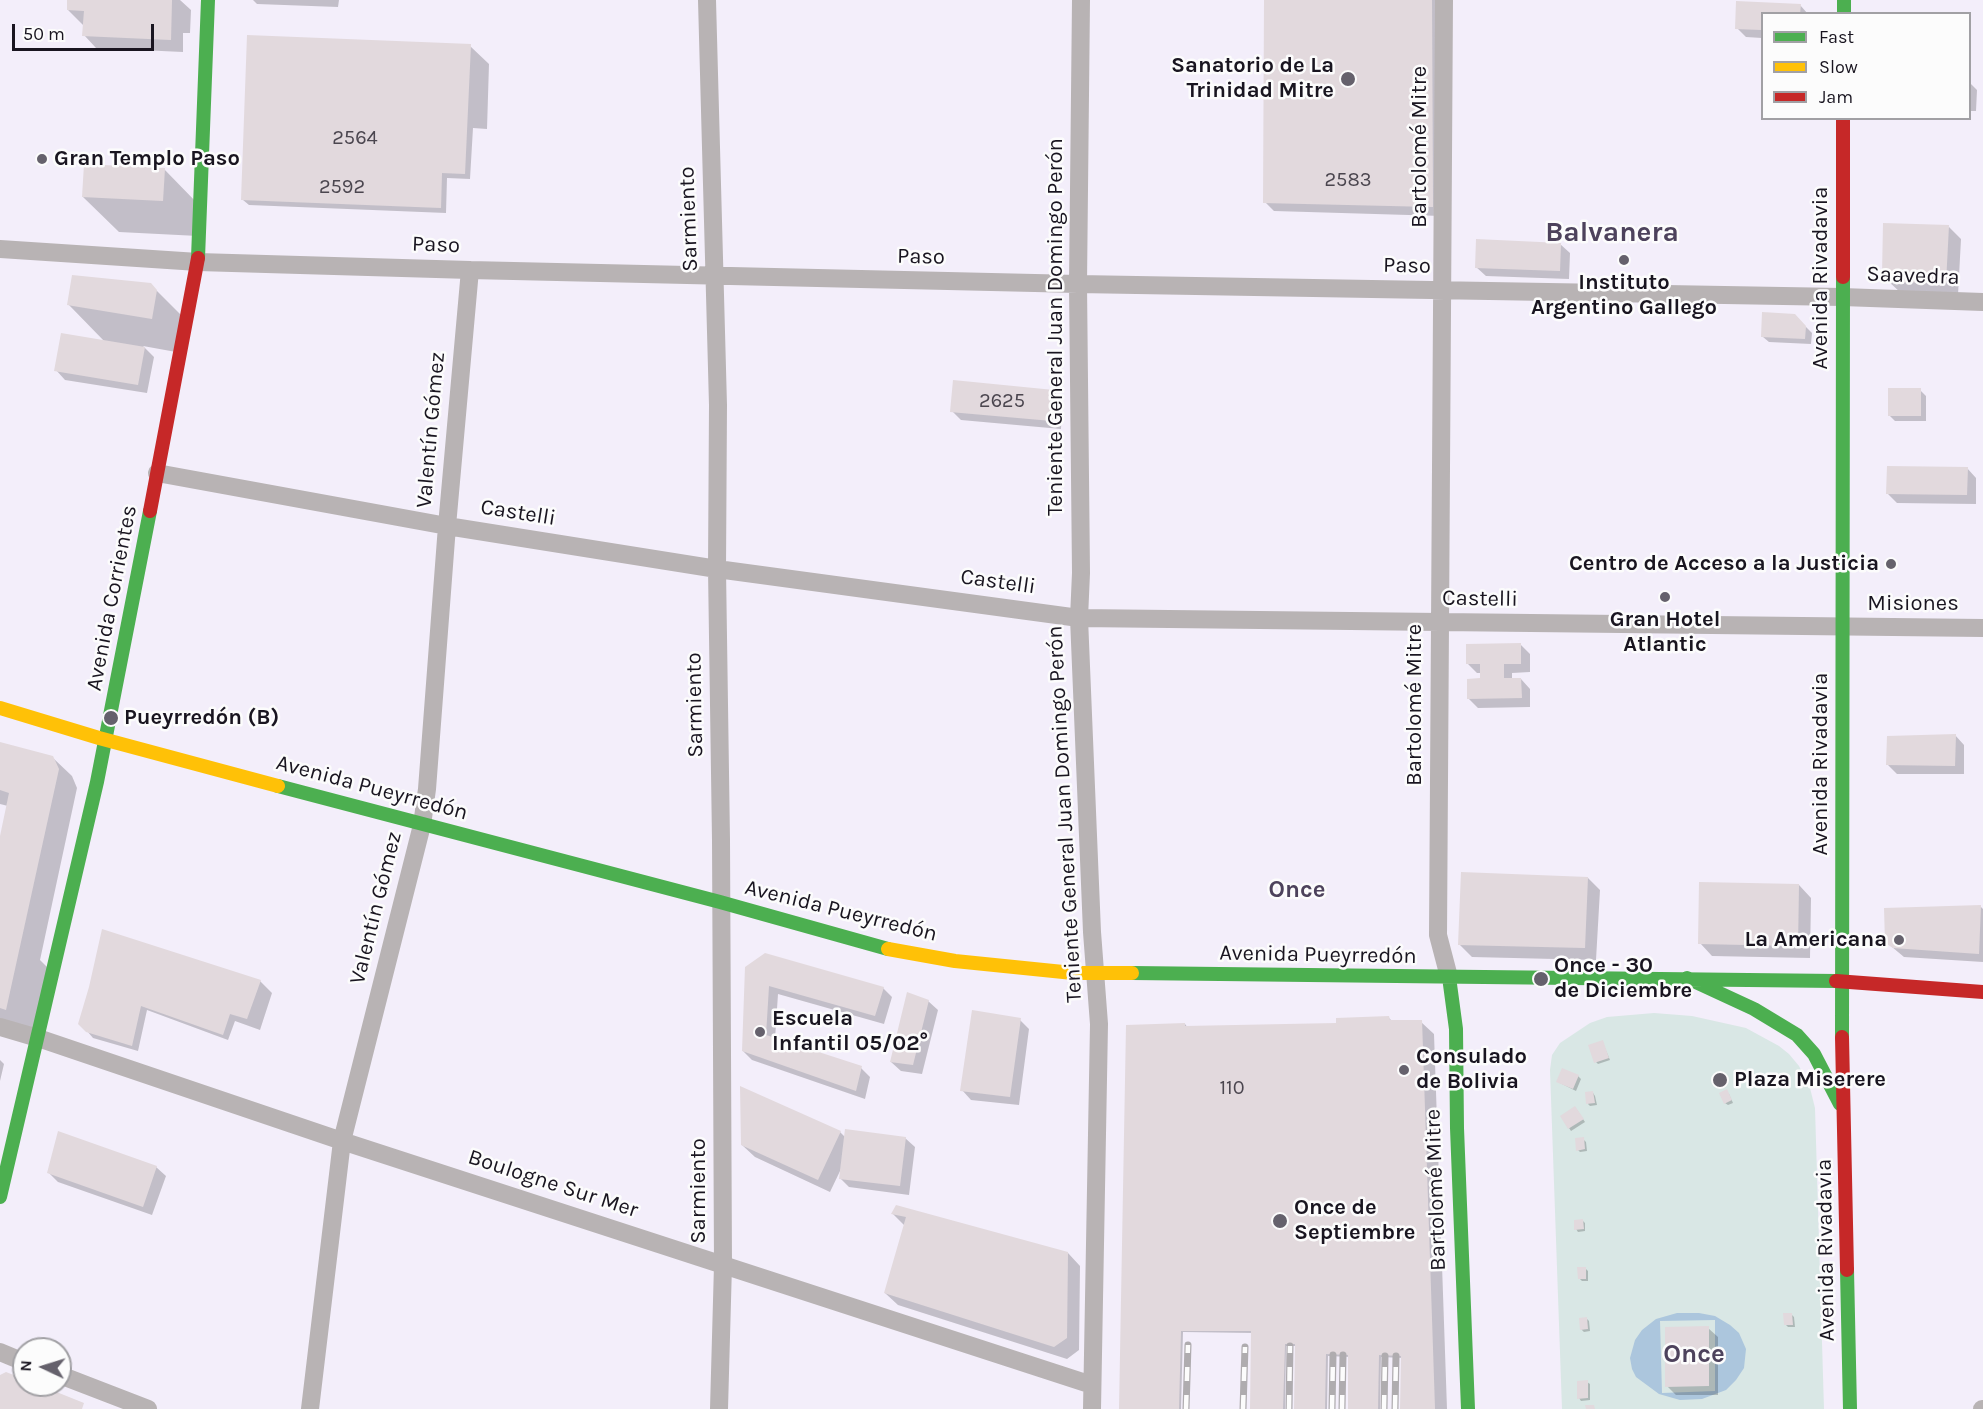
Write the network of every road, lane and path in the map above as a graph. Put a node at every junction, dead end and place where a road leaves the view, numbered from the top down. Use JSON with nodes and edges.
{"nodes":[{"id":1,"x":208,"y":0,"type":"edge"},
{"id":2,"x":706,"y":0,"type":"edge"},
{"id":3,"x":1081,"y":0,"type":"edge"},
{"id":4,"x":1444,"y":0,"type":"edge"},
{"id":5,"x":1843,"y":120,"type":"edge"},
{"id":6,"x":0,"y":249,"type":"edge"},
{"id":7,"x":198,"y":262,"type":"junction"},
{"id":8,"x":470,"y":270,"type":"junction"},
{"id":9,"x":715,"y":276,"type":"junction"},
{"id":10,"x":1078,"y":284,"type":"junction"},
{"id":11,"x":1443,"y":290,"type":"junction"},
{"id":12,"x":1842,"y":297,"type":"junction"},
{"id":13,"x":1983,"y":302,"type":"edge"},
{"id":14,"x":157,"y":473,"type":"junction"},
{"id":15,"x":447,"y":526,"type":"junction"},
{"id":16,"x":717,"y":569,"type":"junction"},
{"id":17,"x":1079,"y":618,"type":"junction"},
{"id":18,"x":1439,"y":623,"type":"junction"},
{"id":19,"x":1842,"y":627,"type":"junction"},
{"id":20,"x":1983,"y":628,"type":"edge"},
{"id":21,"x":0,"y":708,"type":"edge"},
{"id":22,"x":106,"y":740,"type":"junction"},
{"id":23,"x":422,"y":825,"type":"junction"},
{"id":24,"x":720,"y":902,"type":"junction"},
{"id":25,"x":1095,"y":974,"type":"junction"},
{"id":26,"x":1449,"y":977,"type":"junction"},
{"id":27,"x":1687,"y":978,"type":"junction"},
{"id":28,"x":1841,"y":981,"type":"junction"},
{"id":29,"x":1983,"y":992,"type":"edge"},
{"id":30,"x":0,"y":1027,"type":"edge"},
{"id":31,"x":38,"y":1038,"type":"junction"},
{"id":32,"x":1844,"y":1112,"type":"junction"},
{"id":33,"x":342,"y":1141,"type":"junction"},
{"id":34,"x":0,"y":1197,"type":"edge"},
{"id":35,"x":723,"y":1265,"type":"junction"},
{"id":36,"x":72,"y":1380,"type":"edge"},
{"id":37,"x":1092,"y":1385,"type":"junction"},
{"id":38,"x":148,"y":1409,"type":"edge"},
{"id":39,"x":310,"y":1409,"type":"edge"},
{"id":40,"x":719,"y":1409,"type":"edge"},
{"id":41,"x":1092,"y":1409,"type":"edge"},
{"id":42,"x":1468,"y":1409,"type":"edge"},
{"id":43,"x":1850,"y":1409,"type":"edge"}],
"edges":[{"from":1,"to":7,"type":"main road","name":"Avenida Corrientes"},
{"from":2,"to":9,"type":"street","name":"Sarmiento"},
{"from":3,"to":10,"type":"street","name":"Teniente General Juan Domingo Perón"},
{"from":4,"to":11,"type":"street","name":"Bartolomé Mitre"},
{"from":5,"to":12,"type":"main road","name":"Avenida Rivadavia"},
{"from":6,"to":7,"type":"street","name":"Paso"},
{"from":7,"to":8,"type":"street","name":"Paso"},
{"from":7,"to":14,"type":"main road","name":"Avenida Corrientes"},
{"from":8,"to":9,"type":"street","name":"Paso"},
{"from":8,"to":15,"type":"street","name":"Valentín Gómez"},
{"from":9,"to":10,"type":"street","name":"Paso"},
{"from":9,"to":16,"type":"street","name":"Sarmiento"},
{"from":10,"to":11,"type":"street","name":"Paso"},
{"from":10,"to":17,"type":"street","name":"Teniente General Juan Domingo Perón"},
{"from":11,"to":12,"type":"street","name":"Paso"},
{"from":11,"to":18,"type":"street","name":"Bartolomé Mitre"},
{"from":12,"to":13,"type":"street","name":"Saavedra"},
{"from":12,"to":19,"type":"main road","name":"Avenida Rivadavia"},
{"from":14,"to":15,"type":"street","name":"Castelli"},
{"from":14,"to":22,"type":"main road","name":"Avenida Corrientes"},
{"from":15,"to":16,"type":"street","name":"Castelli"},
{"from":15,"to":23,"type":"street","name":"Valentín Gómez"},
{"from":16,"to":17,"type":"street","name":"Castelli"},
{"from":16,"to":24,"type":"street","name":"Sarmiento"},
{"from":17,"to":18,"type":"street","name":"Castelli"},
{"from":17,"to":25,"type":"street","name":"Teniente General Juan Domingo Perón"},
{"from":18,"to":19,"type":"street","name":"Castelli"},
{"from":18,"to":26,"type":"street","name":"Bartolomé Mitre"},
{"from":19,"to":20,"type":"street","name":"Misiones"},
{"from":19,"to":28,"type":"main road","name":"Avenida Rivadavia"},
{"from":21,"to":22,"type":"main road","name":"Avenida Pueyrredón"},
{"from":22,"to":23,"type":"main road","name":"Avenida Pueyrredón"},
{"from":22,"to":31,"type":"main road","name":"Avenida Corrientes"},
{"from":23,"to":24,"type":"main road","name":"Avenida Pueyrredón"},
{"from":23,"to":33,"type":"street","name":"Valentín Gómez"},
{"from":24,"to":25,"type":"main road","name":"Avenida Pueyrredón"},
{"from":24,"to":35,"type":"street","name":"Sarmiento"},
{"from":25,"to":26,"type":"main road","name":"Avenida Pueyrredón"},
{"from":25,"to":37,"type":"street","name":"Teniente General Juan Domingo Perón"},
{"from":26,"to":27,"type":"main road","name":"Avenida Pueyrredón"},
{"from":26,"to":42,"type":"main road","name":"Bartolomé Mitre"},
{"from":27,"to":28,"type":"main road","name":"Avenida Pueyrredón"},
{"from":27,"to":32,"type":"main road"},
{"from":28,"to":29,"type":"main road","name":"Avenida Pueyrredón"},
{"from":28,"to":32,"type":"main road","name":"Avenida Rivadavia"},
{"from":30,"to":31,"type":"street","name":"Boulogne Sur Mer"},
{"from":31,"to":33,"type":"street","name":"Boulogne Sur Mer"},
{"from":31,"to":34,"type":"main road","name":"Avenida Corrientes"},
{"from":32,"to":43,"type":"main road","name":"Avenida Rivadavia"},
{"from":33,"to":35,"type":"street","name":"Boulogne Sur Mer"},
{"from":33,"to":39,"type":"street","name":"Valentín Gómez"},
{"from":35,"to":37,"type":"street","name":"Boulogne Sur Mer"},
{"from":35,"to":40,"type":"street","name":"Sarmiento"},
{"from":36,"to":38,"type":"street"},
{"from":37,"to":41,"type":"street","name":"Teniente General Juan Domingo Perón"}]}
